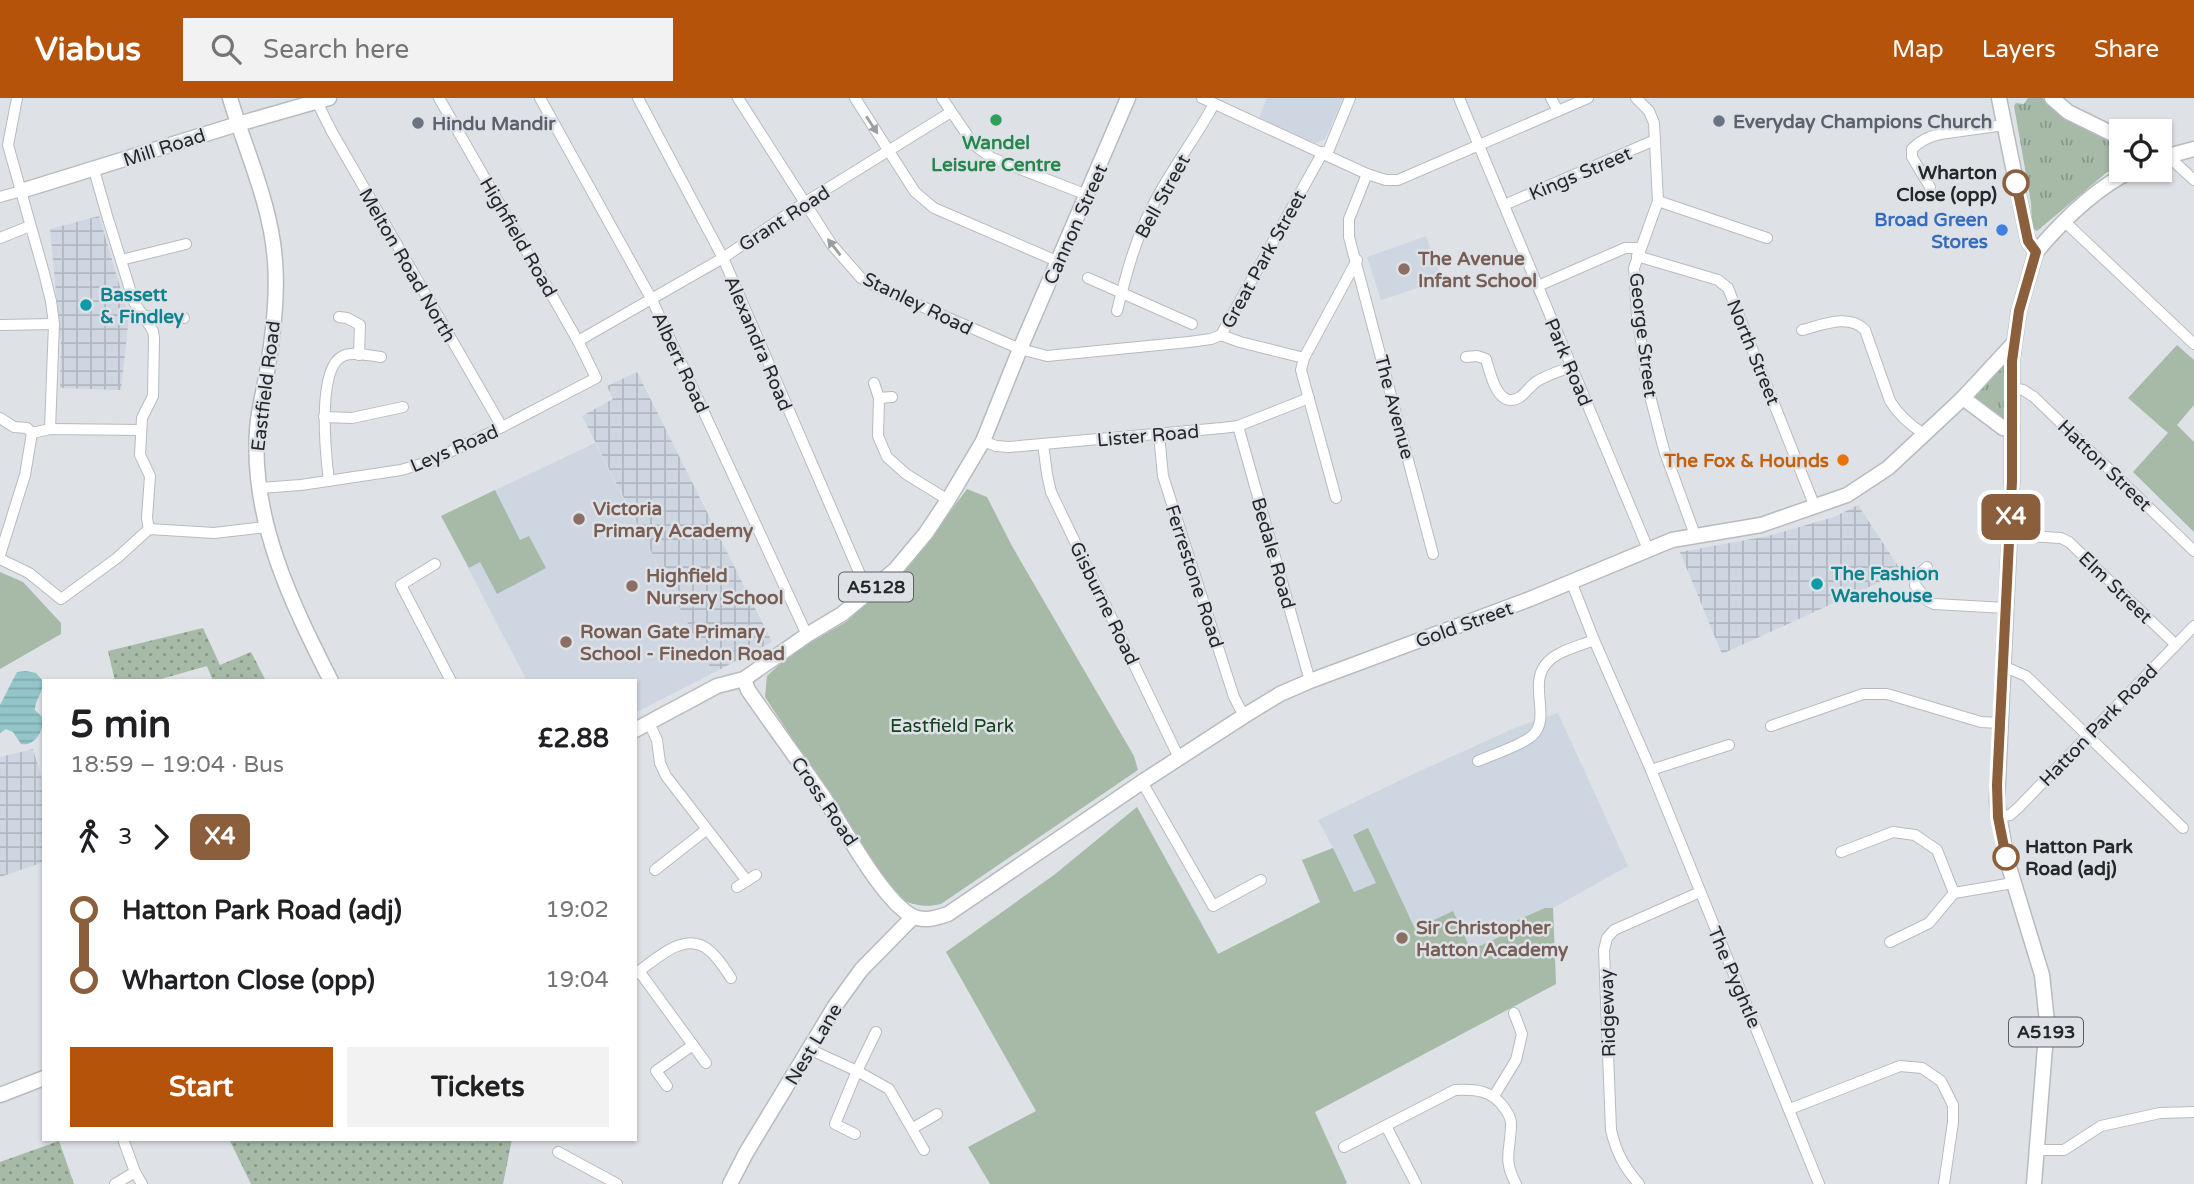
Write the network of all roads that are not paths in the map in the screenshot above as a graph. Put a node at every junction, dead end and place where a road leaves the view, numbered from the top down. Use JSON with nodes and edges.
{"nodes":[{"id":1,"x":17,"y":98,"type":"edge"},
{"id":2,"x":230,"y":98,"type":"edge"},
{"id":3,"x":439,"y":98,"type":"edge"},
{"id":4,"x":540,"y":98,"type":"edge"},
{"id":5,"x":638,"y":98,"type":"edge"},
{"id":6,"x":738,"y":98,"type":"edge"},
{"id":7,"x":855,"y":98,"type":"edge"},
{"id":8,"x":942,"y":98,"type":"edge"},
{"id":9,"x":1128,"y":98,"type":"edge"},
{"id":10,"x":1202,"y":98,"type":"edge"},
{"id":11,"x":1350,"y":98,"type":"edge"},
{"id":12,"x":1459,"y":98,"type":"edge"},
{"id":13,"x":1551,"y":98,"type":"edge"},
{"id":14,"x":1588,"y":98,"type":"edge"},
{"id":15,"x":1636,"y":98,"type":"edge"},
{"id":16,"x":2052,"y":98,"type":"edge"},
{"id":17,"x":320,"y":99,"type":"edge"},
{"id":18,"x":2002,"y":100,"type":"edge"},
{"id":19,"x":1214,"y":104,"type":"junction"},
{"id":20,"x":1558,"y":111,"type":"junction"},
{"id":21,"x":951,"y":112,"type":"junction"},
{"id":22,"x":238,"y":124,"type":"junction"},
{"id":23,"x":2004,"y":125,"type":"junction"},
{"id":24,"x":2109,"y":132,"type":"edge"},
{"id":25,"x":1655,"y":140,"type":"junction"},
{"id":26,"x":1479,"y":145,"type":"junction"},
{"id":27,"x":2194,"y":149,"type":"edge"},
{"id":28,"x":890,"y":151,"type":"junction"},
{"id":29,"x":1325,"y":153,"type":"junction"},
{"id":30,"x":2172,"y":154,"type":"edge"},
{"id":31,"x":2172,"y":164,"type":"edge"},
{"id":32,"x":94,"y":170,"type":"junction"},
{"id":33,"x":1367,"y":174,"type":"junction"},
{"id":34,"x":2194,"y":180,"type":"edge"},
{"id":35,"x":2109,"y":182,"type":"edge"},
{"id":36,"x":1930,"y":187,"type":"dead end"},
{"id":37,"x":21,"y":191,"type":"junction"},
{"id":38,"x":1087,"y":195,"type":"junction"},
{"id":39,"x":0,"y":197,"type":"edge"},
{"id":40,"x":1658,"y":201,"type":"junction"},
{"id":41,"x":804,"y":203,"type":"junction"},
{"id":42,"x":1504,"y":205,"type":"junction"},
{"id":43,"x":2064,"y":221,"type":"junction"},
{"id":44,"x":30,"y":226,"type":"junction"},
{"id":45,"x":0,"y":238,"type":"edge"},
{"id":46,"x":1768,"y":238,"type":"dead end"},
{"id":47,"x":186,"y":244,"type":"dead end"},
{"id":48,"x":1639,"y":252,"type":"junction"},
{"id":49,"x":2036,"y":252,"type":"junction"},
{"id":50,"x":723,"y":258,"type":"junction"},
{"id":51,"x":121,"y":260,"type":"junction"},
{"id":52,"x":1357,"y":260,"type":"junction"},
{"id":53,"x":1059,"y":262,"type":"junction"},
{"id":54,"x":1088,"y":278,"type":"dead end"},
{"id":55,"x":1538,"y":286,"type":"junction"},
{"id":56,"x":1122,"y":293,"type":"junction"},
{"id":57,"x":652,"y":300,"type":"junction"},
{"id":58,"x":1117,"y":311,"type":"dead end"},
{"id":59,"x":143,"y":316,"type":"junction"},
{"id":60,"x":339,"y":317,"type":"dead end"},
{"id":61,"x":184,"y":318,"type":"dead end"},
{"id":62,"x":54,"y":324,"type":"junction"},
{"id":63,"x":1192,"y":324,"type":"dead end"},
{"id":64,"x":0,"y":325,"type":"edge"},
{"id":65,"x":1802,"y":330,"type":"dead end"},
{"id":66,"x":1221,"y":335,"type":"junction"},
{"id":67,"x":578,"y":341,"type":"junction"},
{"id":68,"x":2013,"y":344,"type":"junction"},
{"id":69,"x":2194,"y":344,"type":"edge"},
{"id":70,"x":1020,"y":349,"type":"junction"},
{"id":71,"x":359,"y":355,"type":"junction"},
{"id":72,"x":1466,"y":357,"type":"dead end"},
{"id":73,"x":381,"y":358,"type":"dead end"},
{"id":74,"x":1304,"y":358,"type":"junction"},
{"id":75,"x":1571,"y":367,"type":"junction"},
{"id":76,"x":596,"y":378,"type":"joint"},
{"id":77,"x":874,"y":383,"type":"dead end"},
{"id":78,"x":2011,"y":388,"type":"junction"},
{"id":79,"x":892,"y":397,"type":"dead end"},
{"id":80,"x":879,"y":398,"type":"junction"},
{"id":81,"x":1310,"y":398,"type":"junction"},
{"id":82,"x":1963,"y":398,"type":"junction"},
{"id":83,"x":403,"y":407,"type":"dead end"},
{"id":84,"x":324,"y":417,"type":"junction"},
{"id":85,"x":0,"y":418,"type":"edge"},
{"id":86,"x":1238,"y":426,"type":"junction"},
{"id":87,"x":502,"y":427,"type":"junction"},
{"id":88,"x":50,"y":429,"type":"junction"},
{"id":89,"x":141,"y":430,"type":"junction"},
{"id":90,"x":2012,"y":430,"type":"junction"},
{"id":91,"x":32,"y":433,"type":"junction"},
{"id":92,"x":1159,"y":434,"type":"junction"},
{"id":93,"x":1924,"y":435,"type":"junction"},
{"id":94,"x":983,"y":441,"type":"junction"},
{"id":95,"x":1043,"y":444,"type":"junction"},
{"id":96,"x":329,"y":481,"type":"junction"},
{"id":97,"x":260,"y":488,"type":"junction"},
{"id":98,"x":1336,"y":498,"type":"dead end"},
{"id":99,"x":948,"y":500,"type":"junction"},
{"id":100,"x":1815,"y":507,"type":"junction"},
{"id":101,"x":266,"y":527,"type":"junction"},
{"id":102,"x":149,"y":528,"type":"junction"},
{"id":103,"x":1695,"y":535,"type":"junction"},
{"id":104,"x":2010,"y":535,"type":"junction"},
{"id":105,"x":1648,"y":549,"type":"junction"},
{"id":106,"x":2194,"y":551,"type":"edge"},
{"id":107,"x":1433,"y":554,"type":"dead end"},
{"id":108,"x":0,"y":557,"type":"edge"},
{"id":109,"x":435,"y":564,"type":"dead end"},
{"id":110,"x":1927,"y":567,"type":"dead end"},
{"id":111,"x":1571,"y":581,"type":"junction"},
{"id":112,"x":872,"y":590,"type":"junction"},
{"id":113,"x":2006,"y":608,"type":"junction"},
{"id":114,"x":2194,"y":626,"type":"edge"},
{"id":115,"x":807,"y":635,"type":"junction"},
{"id":116,"x":1594,"y":640,"type":"junction"},
{"id":117,"x":2176,"y":645,"type":"junction"},
{"id":118,"x":2003,"y":666,"type":"junction"},
{"id":119,"x":330,"y":679,"type":"edge"},
{"id":120,"x":450,"y":679,"type":"edge"},
{"id":121,"x":744,"y":679,"type":"junction"},
{"id":122,"x":1310,"y":681,"type":"junction"},
{"id":123,"x":1244,"y":716,"type":"junction"},
{"id":124,"x":649,"y":723,"type":"junction"},
{"id":125,"x":2000,"y":723,"type":"junction"},
{"id":126,"x":1771,"y":726,"type":"dead end"},
{"id":127,"x":637,"y":729,"type":"edge"},
{"id":128,"x":2089,"y":736,"type":"junction"},
{"id":129,"x":1730,"y":745,"type":"dead end"},
{"id":130,"x":1179,"y":758,"type":"junction"},
{"id":131,"x":1478,"y":761,"type":"dead end"},
{"id":132,"x":1651,"y":770,"type":"junction"},
{"id":133,"x":1142,"y":782,"type":"junction"},
{"id":134,"x":1998,"y":817,"type":"junction"},
{"id":135,"x":2183,"y":828,"type":"dead end"},
{"id":136,"x":706,"y":830,"type":"junction"},
{"id":137,"x":1840,"y":852,"type":"dead end"},
{"id":138,"x":655,"y":870,"type":"dead end"},
{"id":139,"x":1261,"y":880,"type":"dead end"},
{"id":140,"x":2013,"y":883,"type":"junction"},
{"id":141,"x":737,"y":887,"type":"dead end"},
{"id":142,"x":1700,"y":892,"type":"junction"},
{"id":143,"x":1954,"y":893,"type":"junction"},
{"id":144,"x":913,"y":916,"type":"junction"},
{"id":145,"x":1890,"y":942,"type":"dead end"},
{"id":146,"x":637,"y":972,"type":"edge"},
{"id":147,"x":731,"y":978,"type":"dead end"},
{"id":148,"x":1514,"y":1013,"type":"dead end"},
{"id":149,"x":876,"y":1032,"type":"dead end"},
{"id":150,"x":693,"y":1045,"type":"junction"},
{"id":151,"x":809,"y":1049,"type":"junction"},
{"id":152,"x":706,"y":1063,"type":"dead end"},
{"id":153,"x":857,"y":1070,"type":"junction"},
{"id":154,"x":42,"y":1079,"type":"edge"},
{"id":155,"x":667,"y":1086,"type":"dead end"},
{"id":156,"x":0,"y":1095,"type":"edge"},
{"id":157,"x":1494,"y":1096,"type":"junction"},
{"id":158,"x":1790,"y":1109,"type":"junction"},
{"id":159,"x":2194,"y":1112,"type":"edge"},
{"id":160,"x":937,"y":1114,"type":"dead end"},
{"id":161,"x":1386,"y":1126,"type":"junction"},
{"id":162,"x":913,"y":1128,"type":"junction"},
{"id":163,"x":855,"y":1134,"type":"dead end"},
{"id":164,"x":124,"y":1141,"type":"edge"},
{"id":165,"x":1344,"y":1147,"type":"dead end"},
{"id":166,"x":924,"y":1150,"type":"dead end"},
{"id":167,"x":2036,"y":1150,"type":"junction"},
{"id":168,"x":558,"y":1152,"type":"dead end"},
{"id":169,"x":135,"y":1172,"type":"junction"},
{"id":170,"x":115,"y":1184,"type":"edge"},
{"id":171,"x":142,"y":1184,"type":"edge"},
{"id":172,"x":617,"y":1184,"type":"edge"},
{"id":173,"x":730,"y":1184,"type":"edge"},
{"id":174,"x":1416,"y":1184,"type":"edge"},
{"id":175,"x":1516,"y":1184,"type":"edge"},
{"id":176,"x":1639,"y":1184,"type":"edge"},
{"id":177,"x":1819,"y":1184,"type":"edge"},
{"id":178,"x":1944,"y":1184,"type":"edge"},
{"id":179,"x":2034,"y":1184,"type":"edge"}],
"edges":[{"from":1,"to":37,"type":"street"},
{"from":2,"to":22,"type":"main road","name":"Eastfield Road"},
{"from":3,"to":67,"type":"street","name":"Highfield Road"},
{"from":4,"to":57,"type":"street","name":"Albert Road"},
{"from":5,"to":50,"type":"street","name":"Alexandra Road"},
{"from":6,"to":41,"type":"street","name":"Stanley Road"},
{"from":7,"to":28,"type":"street","one_way":true},
{"from":8,"to":21,"type":"street"},
{"from":9,"to":38,"type":"main road","name":"Cannon Street","number":"A5128"},
{"from":10,"to":19,"type":"street"},
{"from":11,"to":29,"type":"street","name":"Great Park Street"},
{"from":12,"to":26,"type":"street","name":"Park Road"},
{"from":13,"to":20,"type":"street"},
{"from":14,"to":20,"type":"street"},
{"from":15,"to":25,"type":"street","name":"George Street"},
{"from":16,"to":24,"type":"main road"},
{"from":17,"to":22,"type":"main road","name":"Mill Road"},
{"from":17,"to":87,"type":"street","name":"Melton Road North"},
{"from":18,"to":23,"type":"main road"},
{"from":19,"to":29,"type":"street"},
{"from":19,"to":56,"type":"street","name":"Bell Street"},
{"from":20,"to":26,"type":"street"},
{"from":21,"to":28,"type":"street","name":"Grant Road"},
{"from":21,"to":38,"type":"street"},
{"from":22,"to":32,"type":"main road","name":"Mill Road"},
{"from":22,"to":97,"type":"main road","name":"Eastfield Road"},
{"from":23,"to":36,"type":"street"},
{"from":23,"to":49,"type":"main road"},
{"from":25,"to":40,"type":"street","name":"George Street"},
{"from":25,"to":42,"type":"street","name":"Kings Street"},
{"from":26,"to":33,"type":"street"},
{"from":26,"to":42,"type":"street","name":"Park Road"},
{"from":27,"to":30,"type":"main road"},
{"from":28,"to":41,"type":"street","name":"Grant Road"},
{"from":28,"to":53,"type":"street"},
{"from":29,"to":33,"type":"street"},
{"from":29,"to":66,"type":"street","name":"Great Park Street"},
{"from":31,"to":34,"type":"street"},
{"from":32,"to":37,"type":"main road","name":"Mill Road"},
{"from":32,"to":51,"type":"street"},
{"from":33,"to":52,"type":"street","name":"The Avenue"},
{"from":35,"to":43,"type":"main road"},
{"from":37,"to":39,"type":"street","name":"Mill Road"},
{"from":37,"to":44,"type":"street"},
{"from":38,"to":53,"type":"main road","name":"Cannon Street","number":"A5128"},
{"from":40,"to":46,"type":"street"},
{"from":40,"to":48,"type":"street","name":"George Street"},
{"from":41,"to":50,"type":"street","name":"Grant Road"},
{"from":70,"to":41,"type":"street","name":"Stanley Road","one_way":true},
{"from":42,"to":55,"type":"street","name":"Park Road"},
{"from":43,"to":49,"type":"main road"},
{"from":43,"to":69,"type":"street"},
{"from":44,"to":45,"type":"street"},
{"from":44,"to":62,"type":"street"},
{"from":47,"to":51,"type":"street"},
{"from":48,"to":55,"type":"street"},
{"from":48,"to":100,"type":"street","name":"North Street"},
{"from":48,"to":103,"type":"street","name":"George Street"},
{"from":49,"to":68,"type":"main road","number":"A5193"},
{"from":50,"to":57,"type":"street","name":"Grant Road"},
{"from":50,"to":112,"type":"street","name":"Alexandra Road"},
{"from":51,"to":59,"type":"street"},
{"from":52,"to":74,"type":"street"},
{"from":52,"to":107,"type":"street","name":"The Avenue"},
{"from":53,"to":70,"type":"main road","name":"Cannon Street","number":"A5128"},
{"from":54,"to":56,"type":"street"},
{"from":55,"to":75,"type":"street","name":"Park Road"},
{"from":56,"to":58,"type":"street","name":"Bell Street"},
{"from":56,"to":63,"type":"street"},
{"from":57,"to":67,"type":"street","name":"Grant Road"},
{"from":57,"to":115,"type":"street","name":"Albert Road"},
{"from":59,"to":61,"type":"street"},
{"from":59,"to":89,"type":"street"},
{"from":60,"to":71,"type":"street"},
{"from":62,"to":64,"type":"street"},
{"from":62,"to":88,"type":"street"},
{"from":65,"to":93,"type":"street"},
{"from":66,"to":70,"type":"street","name":"Great Park Street"},
{"from":66,"to":74,"type":"street"},
{"from":67,"to":76,"type":"street","name":"Highfield Road"},
{"from":68,"to":78,"type":"main road","number":"A5193"},
{"from":68,"to":82,"type":"main road","name":"Gold Street"},
{"from":70,"to":94,"type":"main road","number":"A5128"},
{"from":71,"to":73,"type":"street"},
{"from":71,"to":84,"type":"street"},
{"from":72,"to":75,"type":"street"},
{"from":74,"to":81,"type":"street"},
{"from":75,"to":105,"type":"street","name":"Park Road"},
{"from":76,"to":87,"type":"street","name":"Leys Road"},
{"from":77,"to":80,"type":"street"},
{"from":78,"to":90,"type":"main road","number":"A5193"},
{"from":78,"to":106,"type":"street","name":"Hatton Street"},
{"from":79,"to":80,"type":"street"},
{"from":80,"to":99,"type":"street"},
{"from":81,"to":86,"type":"street","name":"Lister Road"},
{"from":81,"to":98,"type":"street"},
{"from":82,"to":90,"type":"main road"},
{"from":82,"to":93,"type":"main road","name":"Gold Street"},
{"from":83,"to":84,"type":"street"},
{"from":84,"to":96,"type":"street"},
{"from":85,"to":91,"type":"street"},
{"from":86,"to":92,"type":"street","name":"Lister Road"},
{"from":86,"to":122,"type":"street","name":"Bedale Road"},
{"from":87,"to":96,"type":"street","name":"Leys Road"},
{"from":88,"to":89,"type":"street"},
{"from":88,"to":91,"type":"street"},
{"from":89,"to":102,"type":"street"},
{"from":90,"to":104,"type":"main road","number":"A5193"},
{"from":91,"to":108,"type":"street"},
{"from":92,"to":95,"type":"street","name":"Lister Road"},
{"from":92,"to":123,"type":"street","name":"Ferrestone Road"},
{"from":93,"to":100,"type":"main road","name":"Gold Street"},
{"from":94,"to":95,"type":"street","name":"Lister Road"},
{"from":94,"to":99,"type":"main road","number":"A5128"},
{"from":95,"to":130,"type":"street","name":"Gisburne Road"},
{"from":96,"to":97,"type":"street","name":"Leys Road"},
{"from":97,"to":101,"type":"main road","name":"Eastfield Road"},
{"from":99,"to":112,"type":"main road","number":"A5128"},
{"from":100,"to":103,"type":"main road","name":"Gold Street"},
{"from":101,"to":102,"type":"street"},
{"from":101,"to":119,"type":"main road","name":"Eastfield Road"},
{"from":102,"to":108,"type":"street"},
{"from":103,"to":105,"type":"main road","name":"Gold Street"},
{"from":104,"to":113,"type":"main road","number":"A5193"},
{"from":104,"to":117,"type":"street","name":"Elm Street"},
{"from":105,"to":111,"type":"main road","name":"Gold Street"},
{"from":109,"to":120,"type":"street"},
{"from":110,"to":113,"type":"street"},
{"from":111,"to":116,"type":"street","name":"The Pyghtle"},
{"from":111,"to":122,"type":"main road","name":"Gold Street"},
{"from":112,"to":115,"type":"main road","number":"A5128"},
{"from":113,"to":118,"type":"main road","number":"A5193"},
{"from":114,"to":117,"type":"street","name":"Hatton Park Road"},
{"from":115,"to":121,"type":"main road","number":"A5128"},
{"from":116,"to":131,"type":"street"},
{"from":116,"to":132,"type":"street","name":"The Pyghtle"},
{"from":117,"to":128,"type":"street","name":"Hatton Park Road"},
{"from":118,"to":125,"type":"main road","number":"A5193"},
{"from":118,"to":128,"type":"street"},
{"from":121,"to":124,"type":"main road","number":"A5128"},
{"from":121,"to":144,"type":"main road","name":"Cross Road"},
{"from":122,"to":123,"type":"main road","name":"Gold Street"},
{"from":123,"to":130,"type":"main road","name":"Gold Street"},
{"from":124,"to":127,"type":"main road","number":"A5128"},
{"from":124,"to":136,"type":"street"},
{"from":125,"to":126,"type":"street"},
{"from":125,"to":134,"type":"main road","number":"A5193"},
{"from":128,"to":134,"type":"street","name":"Hatton Park Road"},
{"from":128,"to":135,"type":"street"},
{"from":129,"to":132,"type":"street"},
{"from":130,"to":133,"type":"main road","name":"Gold Street"},
{"from":132,"to":142,"type":"street","name":"The Pyghtle"},
{"from":133,"to":139,"type":"street"},
{"from":133,"to":144,"type":"main road","name":"Gold Street"},
{"from":134,"to":140,"type":"main road","number":"A5193"},
{"from":136,"to":138,"type":"street"},
{"from":136,"to":141,"type":"street"},
{"from":137,"to":143,"type":"street"},
{"from":140,"to":143,"type":"street"},
{"from":140,"to":167,"type":"main road","number":"A5193"},
{"from":142,"to":158,"type":"street","name":"The Pyghtle"},
{"from":142,"to":176,"type":"street","name":"Ridgeway"},
{"from":143,"to":145,"type":"street"},
{"from":144,"to":151,"type":"main road","name":"Nest Lane"},
{"from":146,"to":147,"type":"street"},
{"from":146,"to":150,"type":"street"},
{"from":148,"to":157,"type":"street"},
{"from":149,"to":153,"type":"street"},
{"from":150,"to":152,"type":"street"},
{"from":150,"to":155,"type":"street"},
{"from":151,"to":153,"type":"street"},
{"from":151,"to":173,"type":"main road","name":"Nest Lane"},
{"from":153,"to":162,"type":"street"},
{"from":153,"to":163,"type":"street"},
{"from":154,"to":156,"type":"main road"},
{"from":157,"to":161,"type":"street"},
{"from":157,"to":175,"type":"street"},
{"from":158,"to":177,"type":"street","name":"The Pyghtle"},
{"from":158,"to":178,"type":"street"},
{"from":159,"to":167,"type":"street"},
{"from":160,"to":162,"type":"street"},
{"from":161,"to":165,"type":"street"},
{"from":161,"to":174,"type":"street"},
{"from":162,"to":166,"type":"street"},
{"from":164,"to":169,"type":"street"},
{"from":167,"to":179,"type":"main road","number":"A5193"},
{"from":168,"to":172,"type":"street"},
{"from":169,"to":170,"type":"street"},
{"from":169,"to":171,"type":"street"}]}
